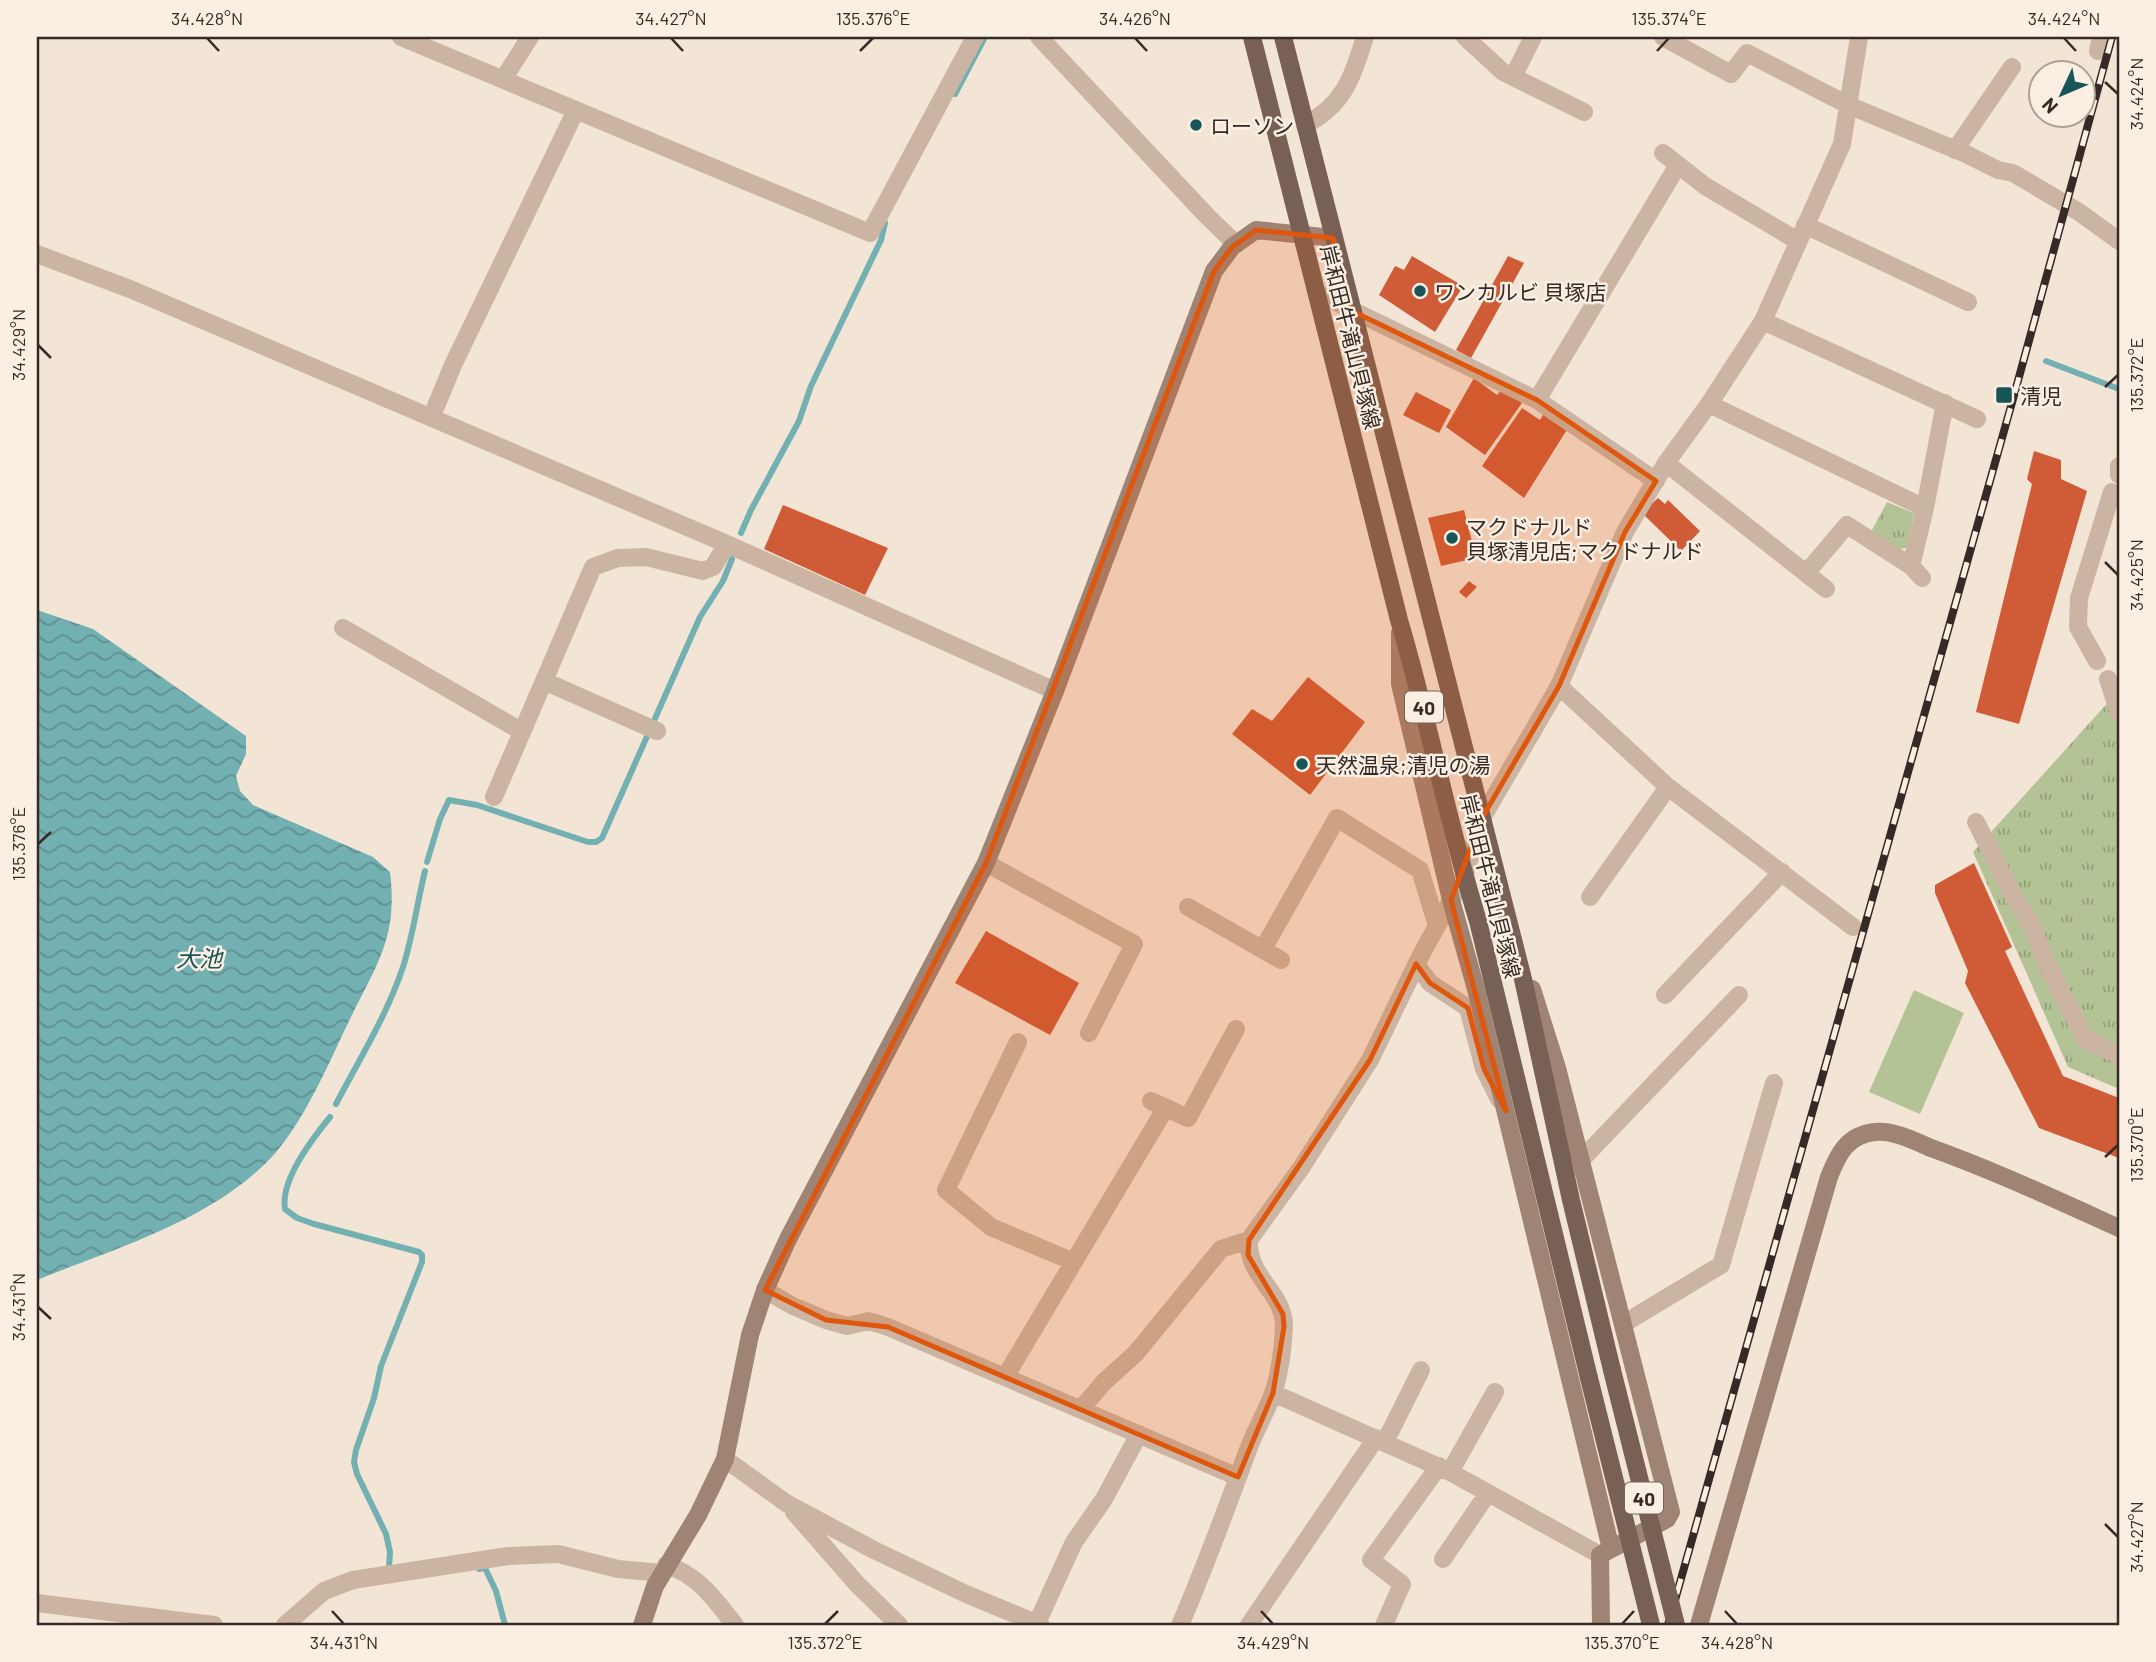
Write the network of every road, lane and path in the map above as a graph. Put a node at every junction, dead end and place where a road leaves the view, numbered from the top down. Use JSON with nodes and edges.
{"nodes":[{"id":1,"x":401,"y":37,"type":"edge"},
{"id":2,"x":530,"y":37,"type":"edge"},
{"id":3,"x":975,"y":37,"type":"edge"},
{"id":4,"x":1039,"y":37,"type":"edge"},
{"id":5,"x":1252,"y":37,"type":"edge"},
{"id":6,"x":1283,"y":37,"type":"edge"},
{"id":7,"x":1365,"y":37,"type":"edge"},
{"id":8,"x":1465,"y":37,"type":"edge"},
{"id":9,"x":1533,"y":37,"type":"edge"},
{"id":10,"x":1663,"y":37,"type":"edge"},
{"id":11,"x":1859,"y":37,"type":"edge"},
{"id":12,"x":2012,"y":67,"type":"dead end"},
{"id":13,"x":504,"y":78,"type":"junction"},
{"id":14,"x":1513,"y":78,"type":"junction"},
{"id":15,"x":1848,"y":105,"type":"junction"},
{"id":16,"x":576,"y":110,"type":"junction"},
{"id":17,"x":1584,"y":112,"type":"dead end"},
{"id":18,"x":1305,"y":125,"type":"junction"},
{"id":19,"x":1955,"y":150,"type":"junction"},
{"id":20,"x":1663,"y":153,"type":"dead end"},
{"id":21,"x":1678,"y":165,"type":"junction"},
{"id":22,"x":1802,"y":233,"type":"junction"},
{"id":23,"x":1302,"y":234,"type":"junction"},
{"id":24,"x":1333,"y":238,"type":"junction"},
{"id":25,"x":2119,"y":241,"type":"edge"},
{"id":26,"x":1236,"y":244,"type":"junction"},
{"id":27,"x":37,"y":254,"type":"edge"},
{"id":28,"x":1317,"y":293,"type":"junction"},
{"id":29,"x":1968,"y":302,"type":"dead end"},
{"id":30,"x":1352,"y":311,"type":"junction"},
{"id":31,"x":1763,"y":321,"type":"junction"},
{"id":32,"x":1537,"y":400,"type":"junction"},
{"id":33,"x":1945,"y":403,"type":"junction"},
{"id":34,"x":1709,"y":404,"type":"junction"},
{"id":35,"x":431,"y":418,"type":"junction"},
{"id":36,"x":1977,"y":419,"type":"dead end"},
{"id":37,"x":1666,"y":463,"type":"junction"},
{"id":38,"x":2119,"y":466,"type":"edge"},
{"id":39,"x":2119,"y":475,"type":"edge"},
{"id":40,"x":1656,"y":481,"type":"junction"},
{"id":41,"x":2112,"y":492,"type":"dead end"},
{"id":42,"x":1925,"y":508,"type":"junction"},
{"id":43,"x":727,"y":544,"type":"junction"},
{"id":44,"x":1807,"y":572,"type":"junction"},
{"id":45,"x":1826,"y":589,"type":"dead end"},
{"id":46,"x":1399,"y":620,"type":"junction"},
{"id":47,"x":343,"y":628,"type":"dead end"},
{"id":48,"x":2097,"y":661,"type":"dead end"},
{"id":49,"x":2108,"y":679,"type":"dead end"},
{"id":50,"x":544,"y":681,"type":"junction"},
{"id":51,"x":1559,"y":686,"type":"junction"},
{"id":52,"x":1055,"y":691,"type":"junction"},
{"id":53,"x":2119,"y":713,"type":"edge"},
{"id":54,"x":651,"y":728,"type":"dead end"},
{"id":55,"x":521,"y":731,"type":"junction"},
{"id":56,"x":1668,"y":787,"type":"junction"},
{"id":57,"x":494,"y":797,"type":"dead end"},
{"id":58,"x":1482,"y":818,"type":"junction"},
{"id":59,"x":1976,"y":822,"type":"dead end"},
{"id":60,"x":986,"y":863,"type":"junction"},
{"id":61,"x":1494,"y":865,"type":"junction"},
{"id":62,"x":1782,"y":872,"type":"junction"},
{"id":63,"x":1464,"y":877,"type":"junction"},
{"id":64,"x":1590,"y":897,"type":"dead end"},
{"id":65,"x":1451,"y":900,"type":"junction"},
{"id":66,"x":1188,"y":907,"type":"dead end"},
{"id":67,"x":1437,"y":926,"type":"junction"},
{"id":68,"x":1853,"y":927,"type":"dead end"},
{"id":69,"x":1262,"y":949,"type":"junction"},
{"id":70,"x":1281,"y":960,"type":"dead end"},
{"id":71,"x":1416,"y":964,"type":"junction"},
{"id":72,"x":1665,"y":995,"type":"dead end"},
{"id":73,"x":1739,"y":995,"type":"dead end"},
{"id":74,"x":1236,"y":1029,"type":"dead end"},
{"id":75,"x":1088,"y":1033,"type":"dead end"},
{"id":76,"x":1018,"y":1042,"type":"dead end"},
{"id":77,"x":2119,"y":1055,"type":"edge"},
{"id":78,"x":1774,"y":1083,"type":"dead end"},
{"id":79,"x":1506,"y":1111,"type":"junction"},
{"id":80,"x":1581,"y":1160,"type":"junction"},
{"id":81,"x":2119,"y":1228,"type":"edge"},
{"id":82,"x":1249,"y":1240,"type":"junction"},
{"id":83,"x":1074,"y":1262,"type":"junction"},
{"id":84,"x":765,"y":1290,"type":"junction"},
{"id":85,"x":1623,"y":1324,"type":"junction"},
{"id":86,"x":1421,"y":1370,"type":"dead end"},
{"id":87,"x":1004,"y":1377,"type":"junction"},
{"id":88,"x":1495,"y":1392,"type":"dead end"},
{"id":89,"x":1273,"y":1393,"type":"junction"},
{"id":90,"x":1081,"y":1409,"type":"junction"},
{"id":91,"x":1139,"y":1434,"type":"junction"},
{"id":92,"x":1381,"y":1440,"type":"junction"},
{"id":93,"x":725,"y":1459,"type":"junction"},
{"id":94,"x":1444,"y":1469,"type":"junction"},
{"id":95,"x":1238,"y":1477,"type":"junction"},
{"id":96,"x":1488,"y":1493,"type":"junction"},
{"id":97,"x":786,"y":1503,"type":"junction"},
{"id":98,"x":1605,"y":1552,"type":"junction"},
{"id":99,"x":1443,"y":1559,"type":"dead end"},
{"id":100,"x":664,"y":1569,"type":"junction"},
{"id":101,"x":37,"y":1603,"type":"edge"},
{"id":102,"x":1039,"y":1624,"type":"edge"},
{"id":103,"x":214,"y":1625,"type":"edge"},
{"id":104,"x":285,"y":1625,"type":"edge"},
{"id":105,"x":642,"y":1625,"type":"edge"},
{"id":106,"x":736,"y":1625,"type":"edge"},
{"id":107,"x":899,"y":1625,"type":"edge"},
{"id":108,"x":1180,"y":1625,"type":"edge"},
{"id":109,"x":1249,"y":1625,"type":"edge"},
{"id":110,"x":1384,"y":1625,"type":"edge"},
{"id":111,"x":1601,"y":1625,"type":"edge"},
{"id":112,"x":1651,"y":1625,"type":"edge"},
{"id":113,"x":1676,"y":1625,"type":"edge"},
{"id":114,"x":1699,"y":1625,"type":"edge"}],
"edges":[{"from":1,"to":13,"type":"street"},
{"from":2,"to":13,"type":"street"},
{"from":3,"to":16,"type":"street"},
{"from":4,"to":26,"type":"street"},
{"from":5,"to":23,"type":"main road","name":"岸和田牛滝山貝塚線","number":"40"},
{"from":6,"to":18,"type":"main road","name":"岸和田牛滝山貝塚線","number":"40"},
{"from":7,"to":18,"type":"street"},
{"from":8,"to":14,"type":"street"},
{"from":9,"to":14,"type":"street"},
{"from":10,"to":15,"type":"street"},
{"from":11,"to":15,"type":"street"},
{"from":12,"to":19,"type":"street"},
{"from":13,"to":16,"type":"street"},
{"from":14,"to":17,"type":"street"},
{"from":15,"to":19,"type":"street"},
{"from":15,"to":22,"type":"street"},
{"from":16,"to":35,"type":"street"},
{"from":18,"to":24,"type":"main road","name":"岸和田牛滝山貝塚線","number":"40"},
{"from":19,"to":25,"type":"street"},
{"from":20,"to":21,"type":"street"},
{"from":21,"to":22,"type":"street"},
{"from":21,"to":32,"type":"street"},
{"from":22,"to":29,"type":"street"},
{"from":22,"to":31,"type":"street"},
{"from":23,"to":24,"type":"street"},
{"from":23,"to":26,"type":"street"},
{"from":23,"to":28,"type":"main road","name":"岸和田牛滝山貝塚線","number":"40"},
{"from":24,"to":30,"type":"main road","name":"岸和田牛滝山貝塚線","number":"40"},
{"from":26,"to":52,"type":"street"},
{"from":27,"to":35,"type":"street"},
{"from":28,"to":30,"type":"street"},
{"from":28,"to":46,"type":"main road","name":"岸和田牛滝山貝塚線","number":"40"},
{"from":30,"to":32,"type":"street"},
{"from":30,"to":58,"type":"main road","name":"岸和田牛滝山貝塚線","number":"40"},
{"from":31,"to":33,"type":"street"},
{"from":31,"to":34,"type":"street"},
{"from":32,"to":40,"type":"street"},
{"from":33,"to":36,"type":"street"},
{"from":33,"to":42,"type":"street"},
{"from":34,"to":37,"type":"street"},
{"from":34,"to":42,"type":"street"},
{"from":35,"to":43,"type":"street"},
{"from":37,"to":40,"type":"street"},
{"from":37,"to":44,"type":"street"},
{"from":38,"to":39,"type":"street"},
{"from":40,"to":51,"type":"street"},
{"from":41,"to":48,"type":"street"},
{"from":42,"to":44,"type":"street"},
{"from":43,"to":50,"type":"street"},
{"from":43,"to":52,"type":"street"},
{"from":44,"to":45,"type":"street"},
{"from":46,"to":63,"type":"main road","name":"岸和田牛滝山貝塚線","number":"40"},
{"from":46,"to":65,"type":"street"},
{"from":47,"to":55,"type":"street"},
{"from":49,"to":53,"type":"street"},
{"from":50,"to":54,"type":"street"},
{"from":50,"to":55,"type":"street"},
{"from":51,"to":56,"type":"street"},
{"from":51,"to":58,"type":"street"},
{"from":52,"to":60,"type":"street"},
{"from":55,"to":57,"type":"street"},
{"from":56,"to":62,"type":"street"},
{"from":56,"to":64,"type":"street"},
{"from":58,"to":61,"type":"main road","name":"岸和田牛滝山貝塚線","number":"40"},
{"from":58,"to":63,"type":"street"},
{"from":59,"to":77,"type":"street"},
{"from":60,"to":75,"type":"street"},
{"from":60,"to":84,"type":"street"},
{"from":61,"to":80,"type":"street"},
{"from":61,"to":113,"type":"main road","name":"岸和田牛滝山貝塚線","number":"40","bridge":true},
{"from":62,"to":68,"type":"street"},
{"from":62,"to":72,"type":"street"},
{"from":63,"to":65,"type":"street"},
{"from":63,"to":112,"type":"main road","name":"岸和田牛滝山貝塚線","number":"40","bridge":true},
{"from":65,"to":67,"type":"street"},
{"from":65,"to":79,"type":"street"},
{"from":66,"to":69,"type":"street"},
{"from":67,"to":69,"type":"street"},
{"from":67,"to":71,"type":"street"},
{"from":69,"to":70,"type":"street"},
{"from":71,"to":79,"type":"street"},
{"from":71,"to":82,"type":"street"},
{"from":73,"to":80,"type":"street"},
{"from":74,"to":83,"type":"street"},
{"from":76,"to":83,"type":"street"},
{"from":78,"to":85,"type":"street"},
{"from":79,"to":98,"type":"street"},
{"from":80,"to":85,"type":"street"},
{"from":81,"to":114,"type":"street"},
{"from":82,"to":89,"type":"street"},
{"from":82,"to":90,"type":"street"},
{"from":83,"to":87,"type":"street"},
{"from":84,"to":87,"type":"street"},
{"from":84,"to":93,"type":"street"},
{"from":85,"to":98,"type":"street"},
{"from":86,"to":92,"type":"street"},
{"from":87,"to":90,"type":"street"},
{"from":88,"to":94,"type":"street"},
{"from":89,"to":92,"type":"street"},
{"from":89,"to":95,"type":"street"},
{"from":90,"to":91,"type":"street"},
{"from":91,"to":95,"type":"street"},
{"from":91,"to":102,"type":"street"},
{"from":92,"to":94,"type":"street"},
{"from":92,"to":109,"type":"street"},
{"from":93,"to":97,"type":"street"},
{"from":93,"to":100,"type":"street"},
{"from":94,"to":96,"type":"street"},
{"from":94,"to":110,"type":"street"},
{"from":95,"to":108,"type":"street"},
{"from":96,"to":98,"type":"street"},
{"from":96,"to":99,"type":"street"},
{"from":97,"to":102,"type":"street"},
{"from":97,"to":107,"type":"street"},
{"from":98,"to":111,"type":"street"},
{"from":100,"to":104,"type":"street"},
{"from":100,"to":105,"type":"street"},
{"from":100,"to":106,"type":"street"},
{"from":101,"to":103,"type":"street"}]}
